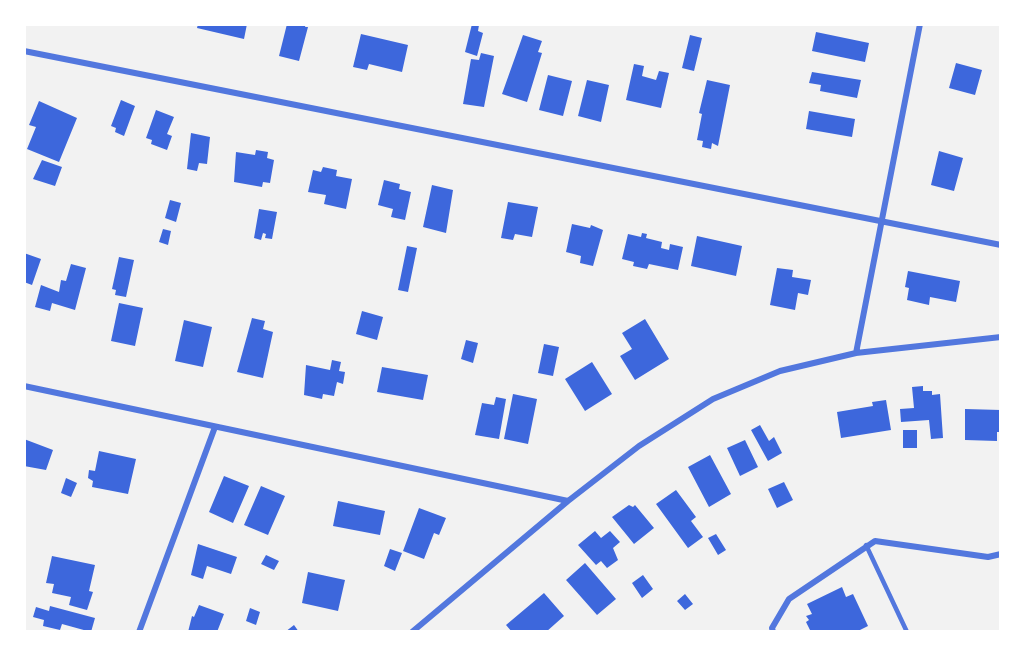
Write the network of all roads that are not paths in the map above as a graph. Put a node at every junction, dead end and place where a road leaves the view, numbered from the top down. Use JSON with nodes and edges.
{"nodes":[{"id":1,"x":920,"y":24,"type":"edge"},
{"id":2,"x":24,"y":51,"type":"edge"},
{"id":3,"x":881,"y":221,"type":"junction"},
{"id":4,"x":1001,"y":245,"type":"edge"},
{"id":5,"x":1001,"y":337,"type":"edge"},
{"id":6,"x":856,"y":353,"type":"junction"},
{"id":7,"x":24,"y":386,"type":"edge"},
{"id":8,"x":215,"y":427,"type":"junction"},
{"id":9,"x":568,"y":501,"type":"junction"},
{"id":10,"x":866,"y":545,"type":"junction"},
{"id":11,"x":1001,"y":555,"type":"edge"},
{"id":12,"x":139,"y":632,"type":"edge"},
{"id":13,"x":412,"y":632,"type":"edge"},
{"id":14,"x":773,"y":632,"type":"edge"},
{"id":15,"x":907,"y":632,"type":"edge"}],
"edges":[{"from":1,"to":3,"type":"street"},
{"from":2,"to":3,"type":"street"},
{"from":3,"to":4,"type":"street"},
{"from":3,"to":6,"type":"street"},
{"from":5,"to":6,"type":"street"},
{"from":6,"to":9,"type":"street"},
{"from":7,"to":8,"type":"street"},
{"from":8,"to":9,"type":"street"},
{"from":8,"to":12,"type":"street"},
{"from":9,"to":13,"type":"street"},
{"from":10,"to":11,"type":"street"},
{"from":10,"to":14,"type":"street"},
{"from":10,"to":15,"type":"lane"}]}
